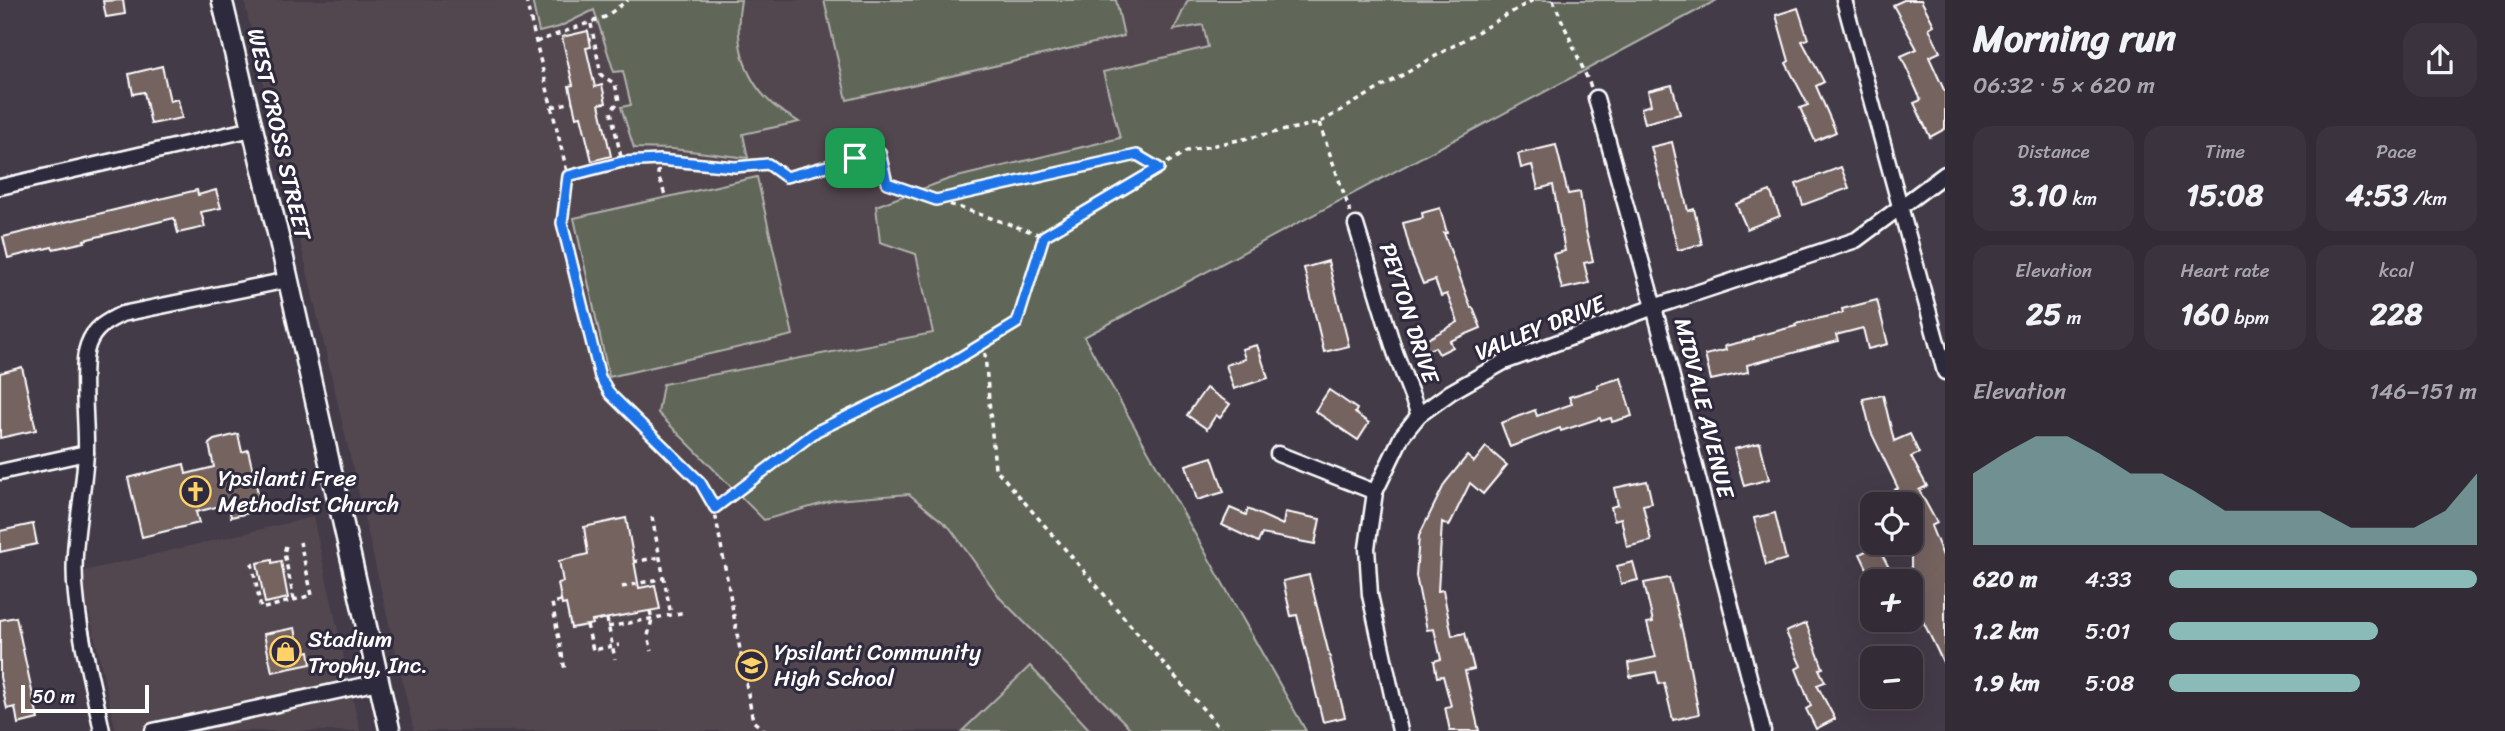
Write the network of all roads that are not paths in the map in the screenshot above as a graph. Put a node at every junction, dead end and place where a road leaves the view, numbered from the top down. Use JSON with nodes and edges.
{"nodes":[{"id":1,"x":222,"y":0,"type":"edge"},
{"id":2,"x":1844,"y":0,"type":"edge"},
{"id":3,"x":1596,"y":99,"type":"road end"},
{"id":4,"x":252,"y":129,"type":"junction"},
{"id":5,"x":1945,"y":174,"type":"edge"},
{"id":6,"x":0,"y":187,"type":"edge"},
{"id":7,"x":1902,"y":208,"type":"junction"},
{"id":8,"x":1356,"y":225,"type":"road end"},
{"id":9,"x":288,"y":280,"type":"junction"},
{"id":10,"x":1654,"y":307,"type":"junction"},
{"id":11,"x":1945,"y":372,"type":"edge"},
{"id":12,"x":1419,"y":415,"type":"junction"},
{"id":13,"x":86,"y":453,"type":"junction"},
{"id":14,"x":1278,"y":454,"type":"dead end"},
{"id":15,"x":0,"y":472,"type":"edge"},
{"id":16,"x":1375,"y":492,"type":"junction"},
{"id":17,"x":379,"y":682,"type":"junction"},
{"id":18,"x":102,"y":731,"type":"edge"},
{"id":19,"x":153,"y":731,"type":"edge"},
{"id":20,"x":390,"y":731,"type":"edge"},
{"id":21,"x":1400,"y":731,"type":"edge"},
{"id":22,"x":1763,"y":731,"type":"edge"}],
"edges":[{"from":1,"to":4,"type":"main road","name":"WEST CROSS STREET"},
{"from":2,"to":7,"type":"street"},
{"from":3,"to":10,"type":"street","name":"MIDVALE AVENUE"},
{"from":4,"to":6,"type":"street"},
{"from":4,"to":9,"type":"main road","name":"WEST CROSS STREET"},
{"from":5,"to":7,"type":"street","name":"VALLEY DRIVE"},
{"from":7,"to":10,"type":"street","name":"VALLEY DRIVE"},
{"from":7,"to":11,"type":"street"},
{"from":8,"to":12,"type":"street","name":"PEYTON DRIVE"},
{"from":9,"to":13,"type":"street"},
{"from":9,"to":17,"type":"main road","name":"WEST CROSS STREET"},
{"from":10,"to":12,"type":"street","name":"VALLEY DRIVE"},
{"from":10,"to":22,"type":"street","name":"MIDVALE AVENUE"},
{"from":12,"to":16,"type":"street","name":"VALLEY DRIVE"},
{"from":13,"to":15,"type":"street"},
{"from":13,"to":18,"type":"street"},
{"from":14,"to":16,"type":"street"},
{"from":16,"to":21,"type":"street","name":"VALLEY DRIVE"},
{"from":17,"to":19,"type":"street"},
{"from":17,"to":20,"type":"main road","name":"WEST CROSS STREET"}]}
